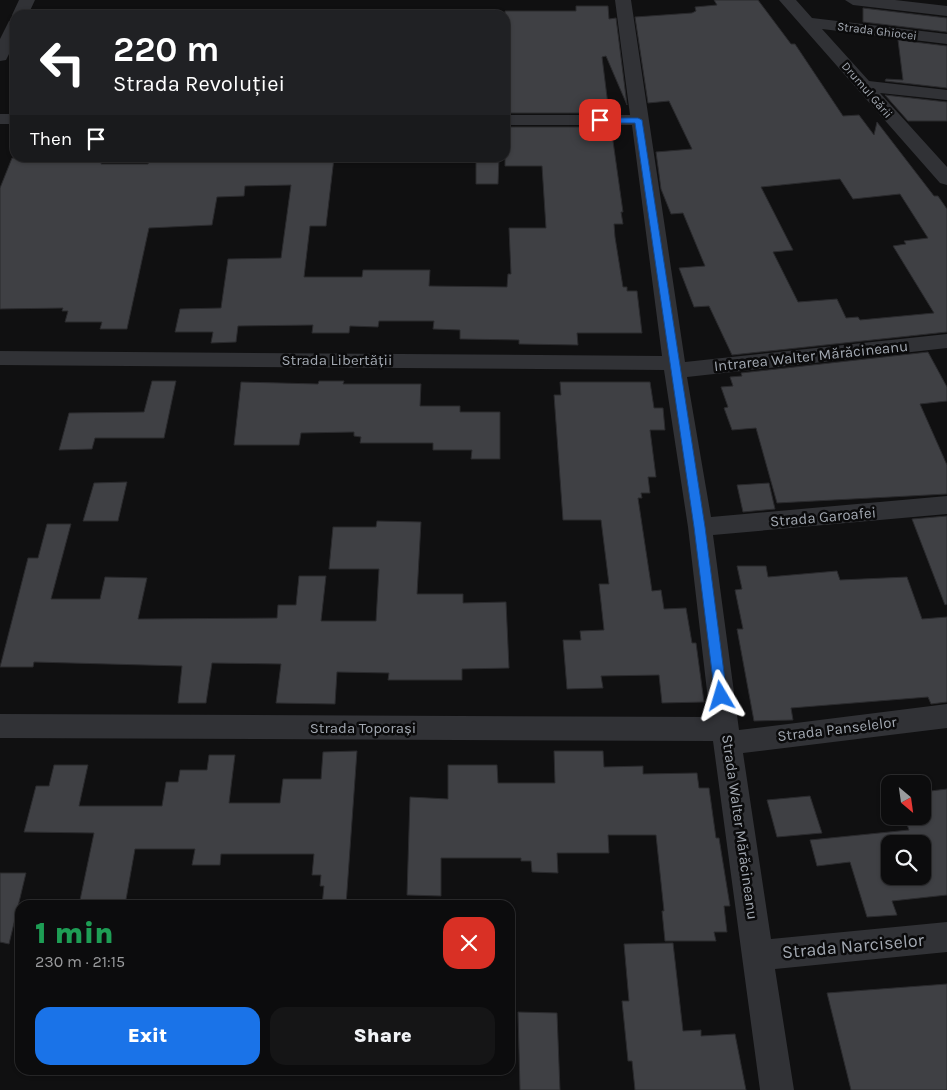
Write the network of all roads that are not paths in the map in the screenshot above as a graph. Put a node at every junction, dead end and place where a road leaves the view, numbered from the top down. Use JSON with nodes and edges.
{"nodes":[{"id":1,"x":623,"y":0,"type":"edge"},
{"id":2,"x":787,"y":0,"type":"edge"},
{"id":3,"x":853,"y":0,"type":"edge"},
{"id":4,"x":947,"y":11,"type":"edge"},
{"id":5,"x":807,"y":22,"type":"junction"},
{"id":6,"x":10,"y":35,"type":"edge"},
{"id":7,"x":947,"y":39,"type":"edge"},
{"id":8,"x":0,"y":56,"type":"edge"},
{"id":9,"x":863,"y":86,"type":"junction"},
{"id":10,"x":947,"y":95,"type":"edge"},
{"id":11,"x":510,"y":120,"type":"edge"},
{"id":12,"x":638,"y":120,"type":"junction"},
{"id":13,"x":945,"y":176,"type":"edge"},
{"id":14,"x":947,"y":340,"type":"edge"},
{"id":15,"x":0,"y":358,"type":"edge"},
{"id":16,"x":674,"y":367,"type":"junction"},
{"id":17,"x":947,"y":505,"type":"edge"},
{"id":18,"x":700,"y":527,"type":"junction"},
{"id":19,"x":947,"y":716,"type":"edge"},
{"id":20,"x":0,"y":726,"type":"edge"},
{"id":21,"x":726,"y":736,"type":"junction"},
{"id":22,"x":947,"y":937,"type":"edge"},
{"id":23,"x":759,"y":955,"type":"junction"},
{"id":24,"x":777,"y":1090,"type":"edge"}],
"edges":[{"from":1,"to":12,"type":"street","name":"Strada Walter Mărăcineanu"},
{"from":2,"to":5,"type":"street","name":"Drumul Gării"},
{"from":3,"to":4,"type":"street"},
{"from":5,"to":7,"type":"street","name":"Strada Ghiocei"},
{"from":5,"to":9,"type":"street","name":"Drumul Gării"},
{"from":6,"to":8,"type":"street"},
{"from":9,"to":10,"type":"street"},
{"from":9,"to":13,"type":"street","name":"Drumul Gării"},
{"from":11,"to":12,"type":"street"},
{"from":12,"to":16,"type":"street","name":"Strada Walter Mărăcineanu"},
{"from":14,"to":16,"type":"street","name":"Intrarea Walter Mărăcineanu"},
{"from":15,"to":16,"type":"street","name":"Strada Libertății"},
{"from":16,"to":18,"type":"street","name":"Strada Walter Mărăcineanu"},
{"from":17,"to":18,"type":"street","name":"Strada Garoafei"},
{"from":18,"to":21,"type":"street","name":"Strada Walter Mărăcineanu"},
{"from":19,"to":21,"type":"street","name":"Strada Panselelor"},
{"from":20,"to":21,"type":"street","name":"Strada Toporași"},
{"from":21,"to":23,"type":"street","name":"Strada Walter Mărăcineanu"},
{"from":22,"to":23,"type":"street","name":"Strada Narciselor"},
{"from":23,"to":24,"type":"street","name":"Strada Walter Mărăcineanu"}]}
